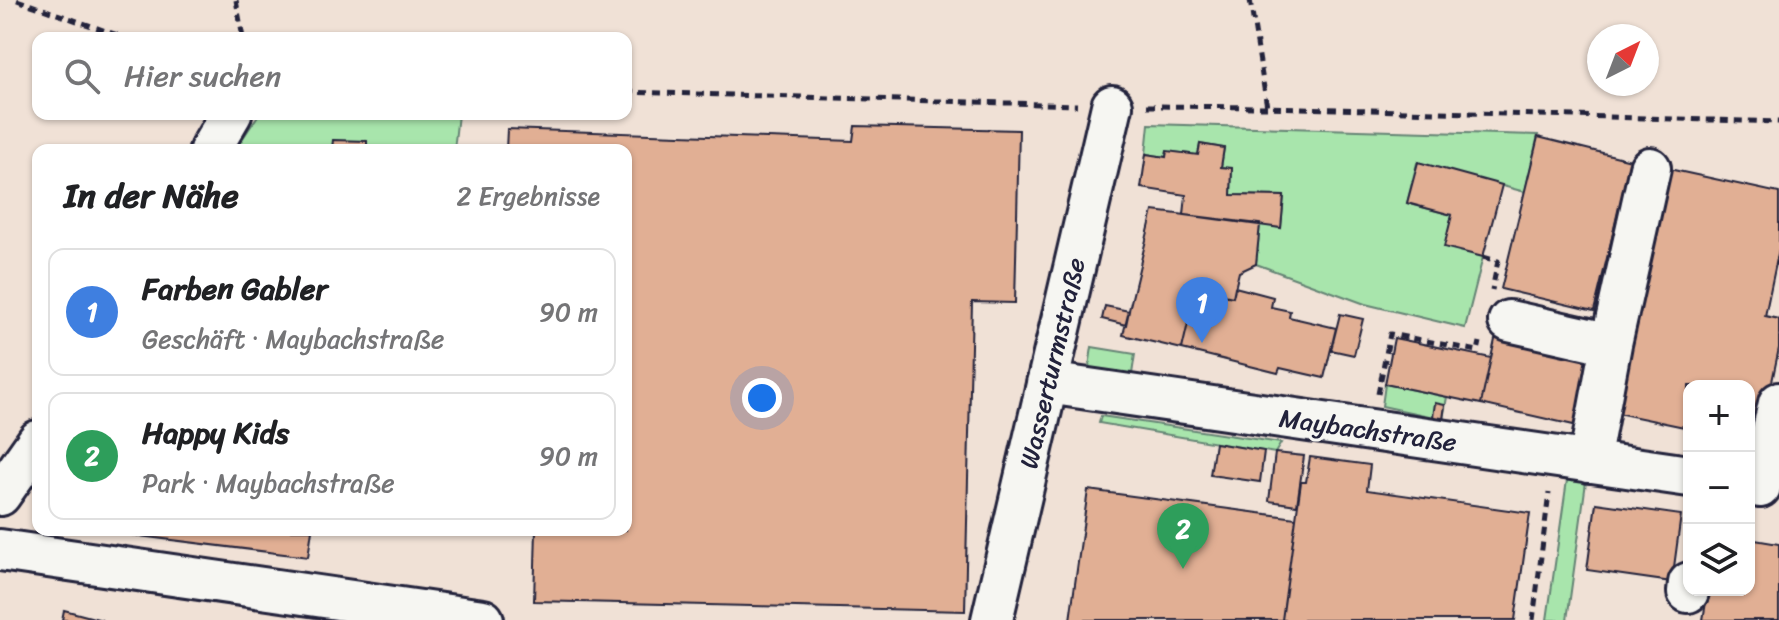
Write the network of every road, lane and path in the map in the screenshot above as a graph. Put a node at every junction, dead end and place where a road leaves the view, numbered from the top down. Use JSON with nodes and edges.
{"nodes":[{"id":1,"x":17,"y":0,"type":"edge"},
{"id":2,"x":236,"y":0,"type":"edge"},
{"id":3,"x":1250,"y":0,"type":"edge"},
{"id":4,"x":109,"y":32,"type":"edge"},
{"id":5,"x":242,"y":32,"type":"edge"},
{"id":6,"x":632,"y":92,"type":"edge"},
{"id":7,"x":1112,"y":106,"type":"junction"},
{"id":8,"x":1267,"y":107,"type":"junction"},
{"id":9,"x":228,"y":120,"type":"edge"},
{"id":10,"x":1779,"y":122,"type":"edge"},
{"id":11,"x":214,"y":144,"type":"edge"},
{"id":12,"x":1650,"y":168,"type":"dead end"},
{"id":13,"x":1483,"y":257,"type":"dead end"},
{"id":14,"x":1494,"y":316,"type":"junction"},
{"id":15,"x":1611,"y":344,"type":"junction"},
{"id":16,"x":1047,"y":383,"type":"junction"},
{"id":17,"x":1779,"y":403,"type":"edge"},
{"id":18,"x":1371,"y":430,"type":"junction"},
{"id":19,"x":32,"y":450,"type":"edge"},
{"id":20,"x":1571,"y":459,"type":"junction"},
{"id":21,"x":1683,"y":475,"type":"edge"},
{"id":22,"x":1763,"y":487,"type":"edge"},
{"id":23,"x":0,"y":495,"type":"edge"},
{"id":24,"x":0,"y":550,"type":"edge"},
{"id":25,"x":457,"y":618,"type":"edge"},
{"id":26,"x":992,"y":620,"type":"edge"},
{"id":27,"x":1533,"y":620,"type":"edge"}],
"edges":[{"from":1,"to":4,"type":"path"},
{"from":2,"to":5,"type":"path"},
{"from":3,"to":8,"type":"path"},
{"from":6,"to":7,"type":"path"},
{"from":7,"to":8,"type":"path"},
{"from":7,"to":16,"type":"street","name":"Wasserturmstraße"},
{"from":8,"to":10,"type":"path"},
{"from":9,"to":11,"type":"street"},
{"from":12,"to":15,"type":"street"},
{"from":13,"to":14,"type":"path"},
{"from":14,"to":15,"type":"street"},
{"from":14,"to":18,"type":"path"},
{"from":15,"to":20,"type":"street"},
{"from":16,"to":18,"type":"street","name":"Maybachstraße"},
{"from":16,"to":26,"type":"street","name":"Wasserturmstraße"},
{"from":17,"to":22,"type":"street"},
{"from":18,"to":20,"type":"street","name":"Maybachstraße"},
{"from":19,"to":23,"type":"street"},
{"from":20,"to":21,"type":"street","name":"Maybachstraße"},
{"from":20,"to":27,"type":"path"},
{"from":24,"to":25,"type":"street"}]}
